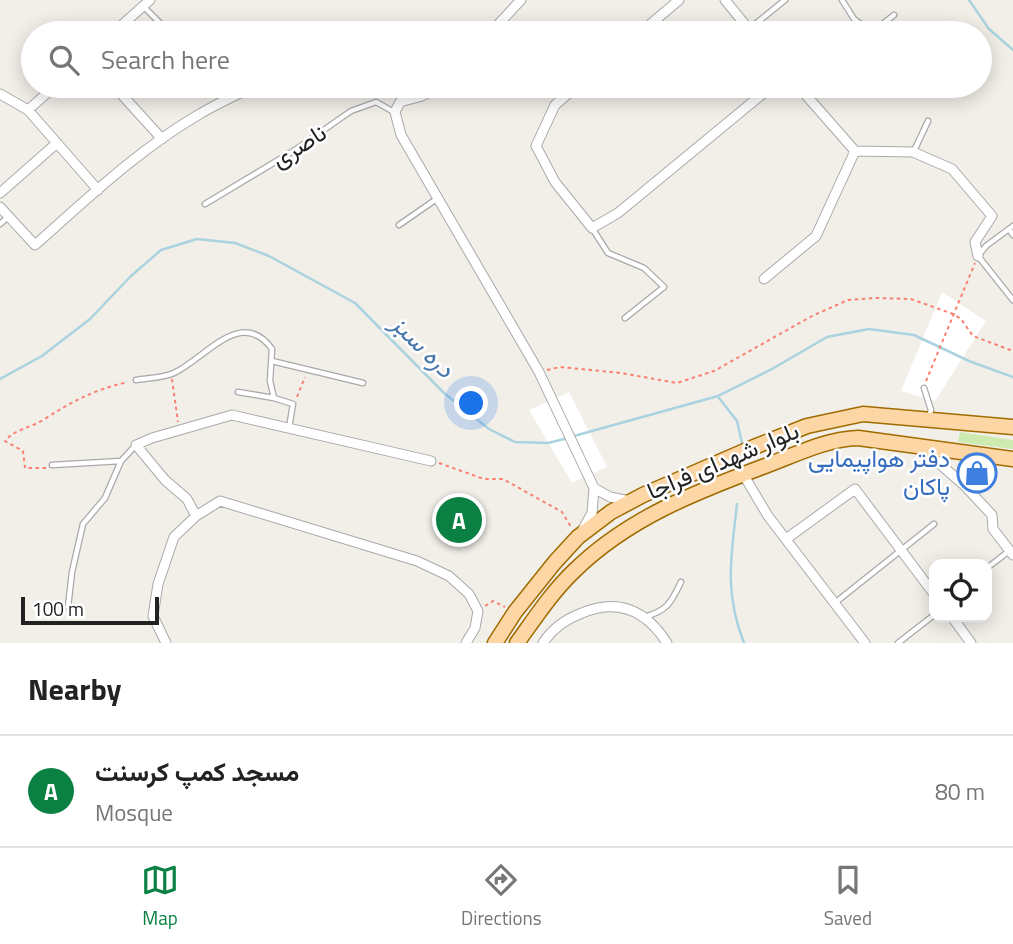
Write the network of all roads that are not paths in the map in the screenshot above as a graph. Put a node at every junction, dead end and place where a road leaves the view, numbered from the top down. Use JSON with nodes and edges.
{"nodes":[{"id":1,"x":521,"y":0,"type":"edge"},
{"id":2,"x":679,"y":0,"type":"edge"},
{"id":3,"x":725,"y":0,"type":"edge"},
{"id":4,"x":785,"y":0,"type":"edge"},
{"id":5,"x":842,"y":0,"type":"edge"},
{"id":6,"x":147,"y":3,"type":"edge"},
{"id":7,"x":894,"y":15,"type":"dead end"},
{"id":8,"x":127,"y":21,"type":"edge"},
{"id":9,"x":161,"y":21,"type":"edge"},
{"id":10,"x":501,"y":21,"type":"edge"},
{"id":11,"x":654,"y":21,"type":"edge"},
{"id":12,"x":742,"y":21,"type":"edge"},
{"id":13,"x":761,"y":21,"type":"edge"},
{"id":14,"x":857,"y":21,"type":"edge"},
{"id":15,"x":886,"y":21,"type":"edge"},
{"id":16,"x":0,"y":94,"type":"edge"},
{"id":17,"x":42,"y":98,"type":"edge"},
{"id":18,"x":125,"y":98,"type":"edge"},
{"id":19,"x":231,"y":98,"type":"edge"},
{"id":20,"x":415,"y":98,"type":"edge"},
{"id":21,"x":563,"y":98,"type":"edge"},
{"id":22,"x":757,"y":98,"type":"edge"},
{"id":23,"x":809,"y":98,"type":"edge"},
{"id":24,"x":28,"y":110,"type":"junction"},
{"id":25,"x":395,"y":112,"type":"junction"},
{"id":26,"x":928,"y":121,"type":"dead end"},
{"id":27,"x":162,"y":139,"type":"junction"},
{"id":28,"x":57,"y":143,"type":"junction"},
{"id":29,"x":855,"y":151,"type":"junction"},
{"id":30,"x":913,"y":152,"type":"junction"},
{"id":31,"x":98,"y":190,"type":"junction"},
{"id":32,"x":0,"y":193,"type":"edge"},
{"id":33,"x":439,"y":197,"type":"junction"},
{"id":34,"x":205,"y":204,"type":"dead end"},
{"id":35,"x":0,"y":207,"type":"edge"},
{"id":36,"x":9,"y":217,"type":"junction"},
{"id":37,"x":0,"y":224,"type":"edge"},
{"id":38,"x":399,"y":225,"type":"dead end"},
{"id":39,"x":1011,"y":227,"type":"edge"},
{"id":40,"x":592,"y":228,"type":"junction"},
{"id":41,"x":1013,"y":234,"type":"edge"},
{"id":42,"x":978,"y":256,"type":"junction"},
{"id":43,"x":764,"y":279,"type":"dead end"},
{"id":44,"x":1013,"y":300,"type":"edge"},
{"id":45,"x":625,"y":318,"type":"dead end"},
{"id":46,"x":272,"y":361,"type":"junction"},
{"id":47,"x":136,"y":380,"type":"road end"},
{"id":48,"x":363,"y":383,"type":"dead end"},
{"id":49,"x":923,"y":388,"type":"road end"},
{"id":50,"x":238,"y":392,"type":"dead end"},
{"id":51,"x":274,"y":398,"type":"junction"},
{"id":52,"x":929,"y":418,"type":"junction"},
{"id":53,"x":1013,"y":427,"type":"edge"},
{"id":54,"x":289,"y":428,"type":"junction"},
{"id":55,"x":136,"y":445,"type":"junction"},
{"id":56,"x":931,"y":448,"type":"junction"},
{"id":57,"x":1013,"y":459,"type":"edge"},
{"id":58,"x":121,"y":461,"type":"junction"},
{"id":59,"x":431,"y":461,"type":"road end"},
{"id":60,"x":52,"y":465,"type":"road end"},
{"id":61,"x":743,"y":474,"type":"junction"},
{"id":62,"x":594,"y":488,"type":"junction"},
{"id":63,"x":631,"y":501,"type":"junction"},
{"id":64,"x":195,"y":516,"type":"junction"},
{"id":65,"x":934,"y":524,"type":"dead end"},
{"id":66,"x":578,"y":537,"type":"junction"},
{"id":67,"x":786,"y":539,"type":"junction"},
{"id":68,"x":902,"y":551,"type":"junction"},
{"id":69,"x":1011,"y":553,"type":"edge"},
{"id":70,"x":992,"y":565,"type":"edge"},
{"id":71,"x":681,"y":582,"type":"dead end"},
{"id":72,"x":929,"y":587,"type":"edge"},
{"id":73,"x":834,"y":603,"type":"junction"},
{"id":74,"x":68,"y":607,"type":"dead end"},
{"id":75,"x":643,"y":617,"type":"junction"},
{"id":76,"x":929,"y":619,"type":"edge"},
{"id":77,"x":956,"y":622,"type":"edge"},
{"id":78,"x":166,"y":643,"type":"edge"},
{"id":79,"x":466,"y":643,"type":"edge"},
{"id":80,"x":495,"y":643,"type":"edge"},
{"id":81,"x":517,"y":643,"type":"edge"},
{"id":82,"x":542,"y":643,"type":"edge"},
{"id":83,"x":667,"y":643,"type":"edge"},
{"id":84,"x":864,"y":643,"type":"edge"},
{"id":85,"x":898,"y":643,"type":"edge"},
{"id":86,"x":971,"y":643,"type":"edge"}],
"edges":[{"from":1,"to":10,"type":"street"},
{"from":2,"to":11,"type":"street"},
{"from":3,"to":12,"type":"street"},
{"from":4,"to":13,"type":"lane"},
{"from":5,"to":14,"type":"lane"},
{"from":6,"to":8,"type":"street"},
{"from":6,"to":9,"type":"lane"},
{"from":7,"to":15,"type":"lane"},
{"from":16,"to":24,"type":"street"},
{"from":17,"to":24,"type":"street"},
{"from":18,"to":27,"type":"street"},
{"from":19,"to":27,"type":"street"},
{"from":20,"to":25,"type":"street"},
{"from":21,"to":40,"type":"street"},
{"from":22,"to":40,"type":"street"},
{"from":23,"to":29,"type":"street"},
{"from":24,"to":28,"type":"street"},
{"from":25,"to":33,"type":"street"},
{"from":25,"to":34,"type":"lane","name":"ناصری"},
{"from":26,"to":30,"type":"lane"},
{"from":27,"to":31,"type":"street"},
{"from":28,"to":31,"type":"street"},
{"from":28,"to":32,"type":"street"},
{"from":29,"to":30,"type":"street"},
{"from":29,"to":43,"type":"street"},
{"from":30,"to":42,"type":"street"},
{"from":31,"to":36,"type":"street"},
{"from":33,"to":38,"type":"lane"},
{"from":33,"to":62,"type":"street"},
{"from":35,"to":36,"type":"street"},
{"from":36,"to":37,"type":"lane"},
{"from":39,"to":41,"type":"lane"},
{"from":39,"to":42,"type":"lane"},
{"from":40,"to":45,"type":"lane"},
{"from":42,"to":44,"type":"lane"},
{"from":46,"to":47,"type":"lane"},
{"from":46,"to":48,"type":"lane"},
{"from":46,"to":51,"type":"lane"},
{"from":49,"to":52,"type":"lane"},
{"from":50,"to":51,"type":"lane"},
{"from":51,"to":54,"type":"lane"},
{"from":52,"to":53,"type":"main road","name":"بلوار شهدای فراجا"},
{"from":52,"to":63,"type":"main road","name":"بلوار شهدای فراجا"},
{"from":54,"to":55,"type":"street"},
{"from":54,"to":59,"type":"street"},
{"from":55,"to":58,"type":"lane"},
{"from":55,"to":64,"type":"street"},
{"from":56,"to":57,"type":"main road","name":"بلوار شهدای فراجا"},
{"from":56,"to":61,"type":"main road","name":"بلوار شهدای فراجا"},
{"from":56,"to":69,"type":"street"},
{"from":58,"to":60,"type":"lane"},
{"from":58,"to":74,"type":"lane"},
{"from":61,"to":67,"type":"street"},
{"from":61,"to":81,"type":"main road","name":"بلوار شهدای فراجا"},
{"from":62,"to":63,"type":"street"},
{"from":62,"to":66,"type":"street"},
{"from":63,"to":66,"type":"main road","name":"بلوار شهدای فراجا"},
{"from":64,"to":78,"type":"street"},
{"from":64,"to":79,"type":"street"},
{"from":65,"to":68,"type":"lane"},
{"from":66,"to":80,"type":"main road","name":"بلوار شهدای فراجا"},
{"from":67,"to":68,"type":"street"},
{"from":67,"to":73,"type":"street"},
{"from":68,"to":72,"type":"street"},
{"from":68,"to":73,"type":"lane"},
{"from":69,"to":70,"type":"lane"},
{"from":71,"to":75,"type":"lane"},
{"from":73,"to":84,"type":"street"},
{"from":75,"to":82,"type":"street"},
{"from":75,"to":83,"type":"street"},
{"from":76,"to":85,"type":"lane"},
{"from":77,"to":86,"type":"street"}]}
